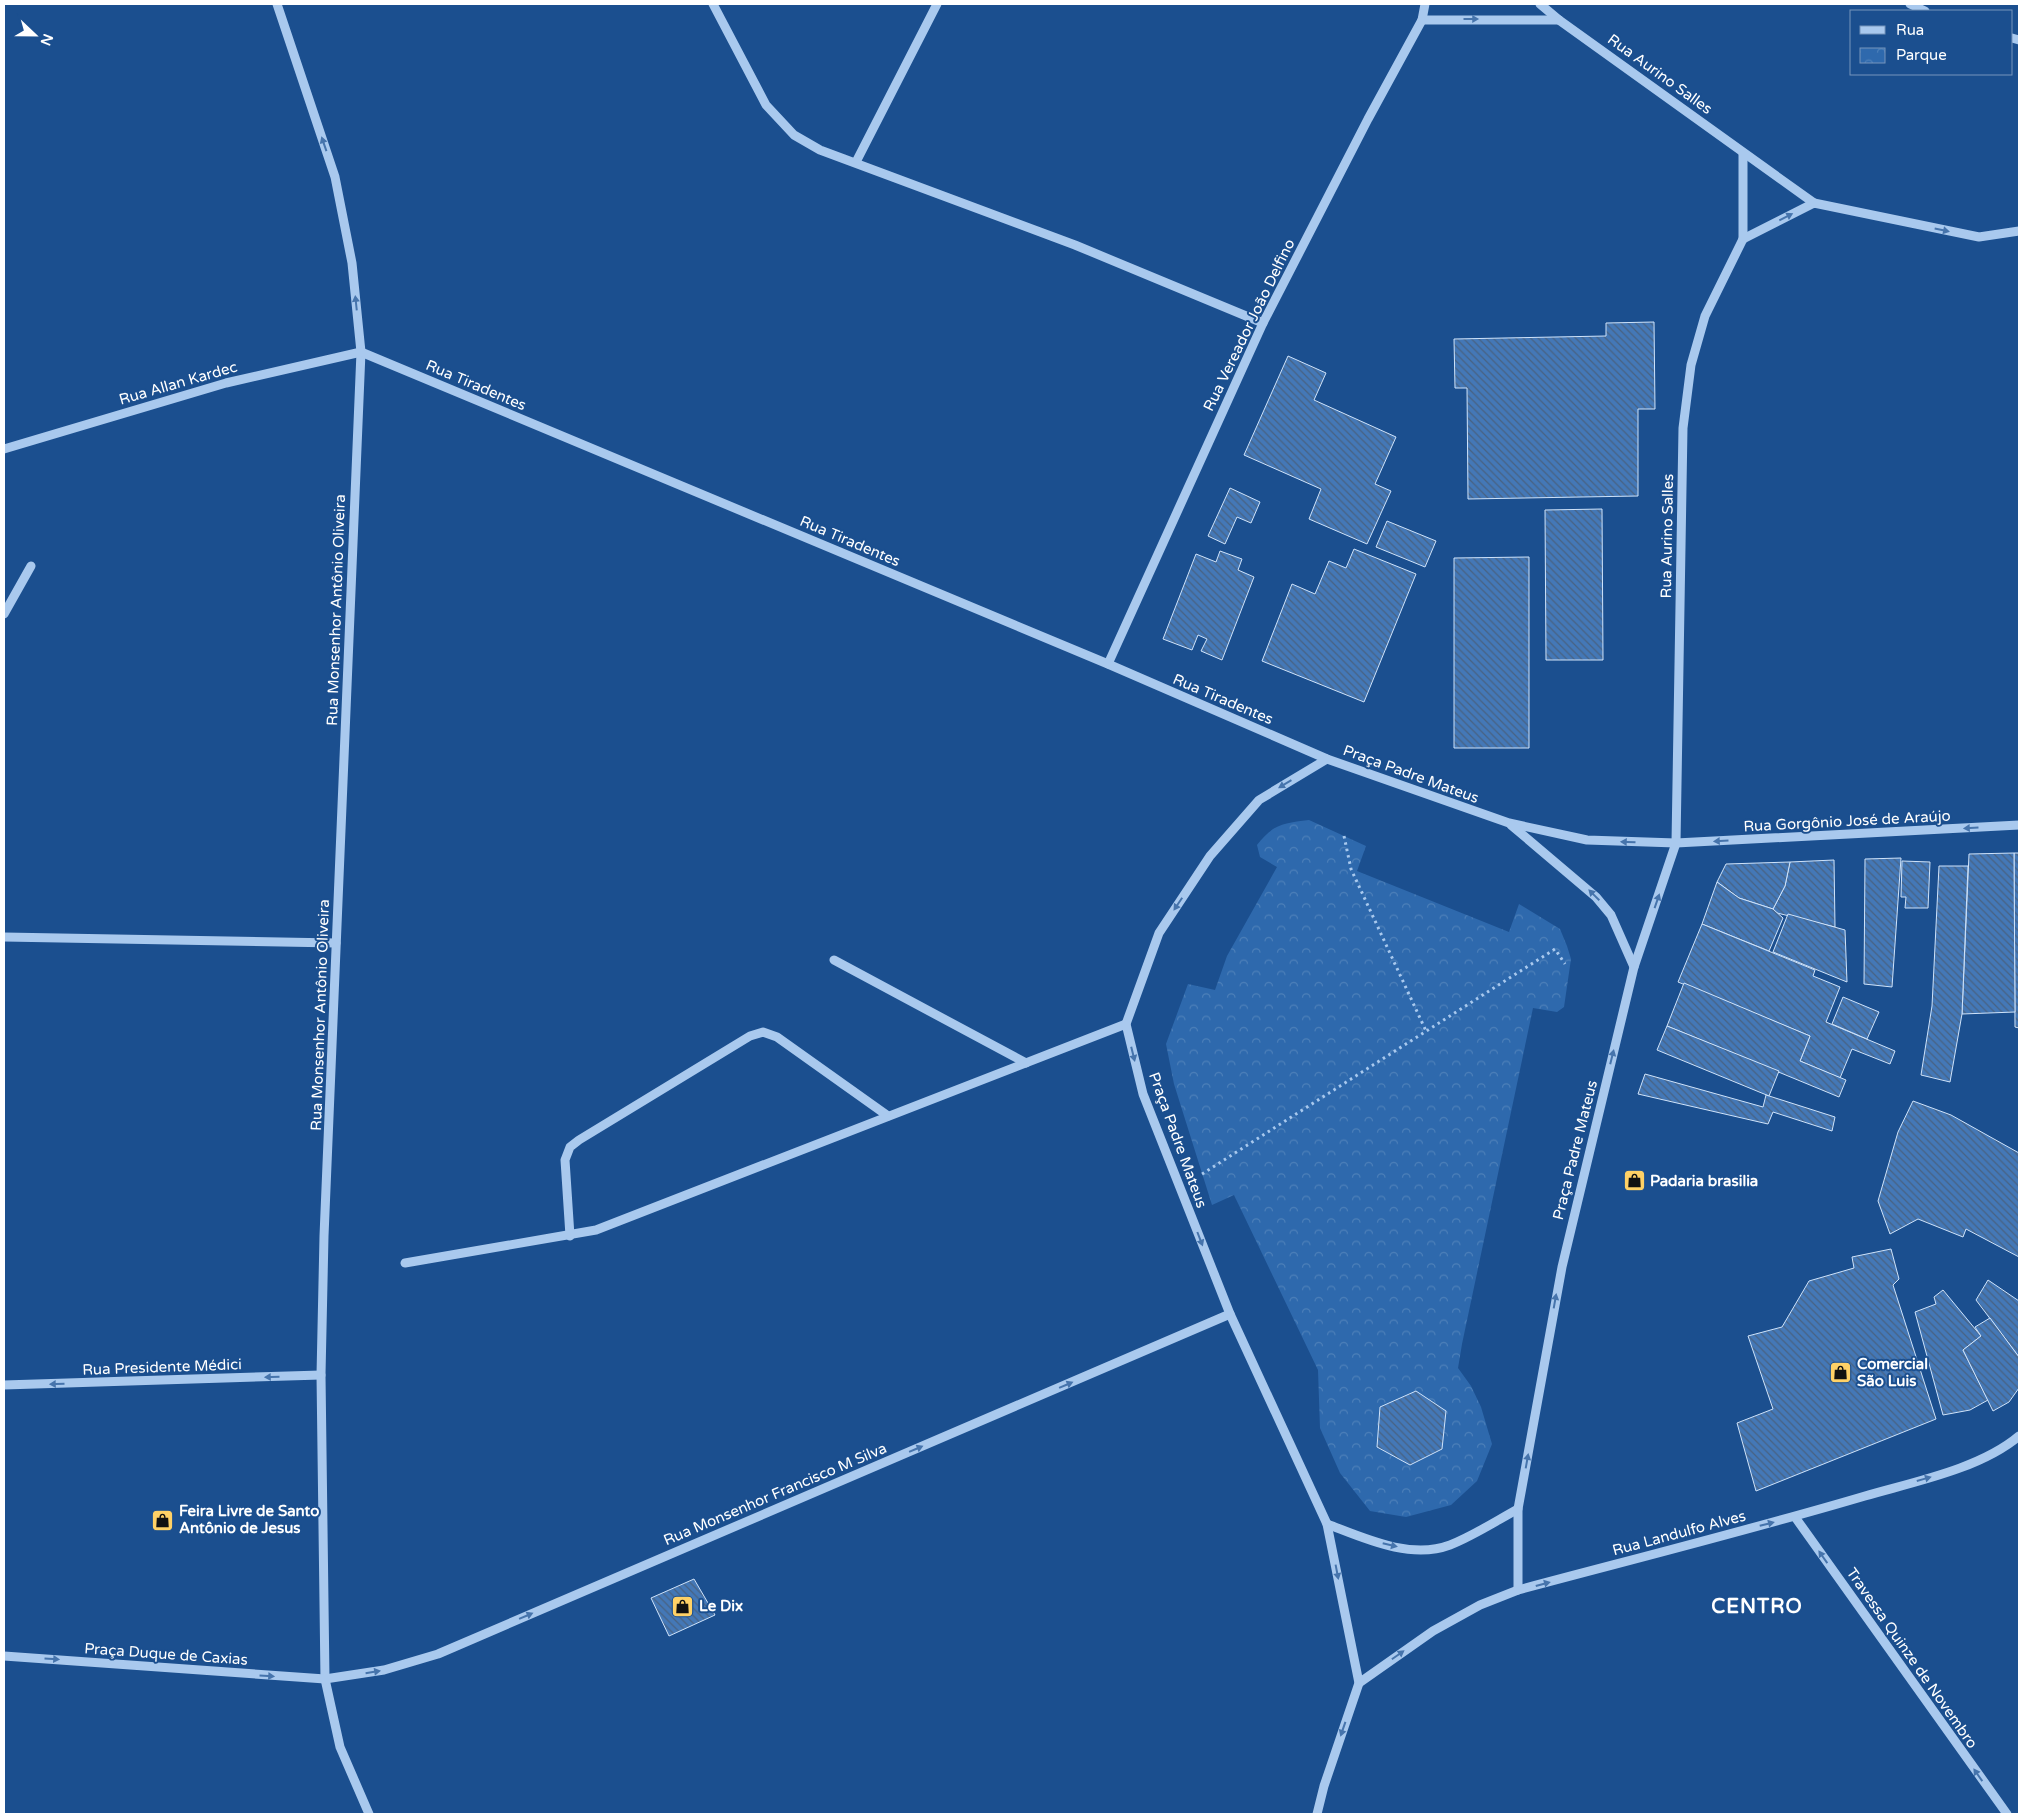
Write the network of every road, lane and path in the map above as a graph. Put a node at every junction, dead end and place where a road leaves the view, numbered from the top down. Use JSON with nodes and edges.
{"nodes":[{"id":1,"x":277,"y":4,"type":"edge"},
{"id":2,"x":713,"y":4,"type":"edge"},
{"id":3,"x":938,"y":4,"type":"edge"},
{"id":4,"x":1426,"y":4,"type":"edge"},
{"id":5,"x":1540,"y":4,"type":"edge"},
{"id":6,"x":1910,"y":4,"type":"edge"},
{"id":7,"x":1922,"y":8,"type":"edge"},
{"id":8,"x":1422,"y":20,"type":"junction"},
{"id":9,"x":1559,"y":20,"type":"junction"},
{"id":10,"x":1743,"y":153,"type":"junction"},
{"id":11,"x":856,"y":162,"type":"junction"},
{"id":12,"x":1814,"y":203,"type":"junction"},
{"id":13,"x":2019,"y":231,"type":"edge"},
{"id":14,"x":1743,"y":240,"type":"junction"},
{"id":15,"x":1263,"y":323,"type":"junction"},
{"id":16,"x":361,"y":352,"type":"junction"},
{"id":17,"x":4,"y":449,"type":"edge"},
{"id":18,"x":31,"y":566,"type":"dead end"},
{"id":19,"x":4,"y":614,"type":"edge"},
{"id":20,"x":1108,"y":664,"type":"junction"},
{"id":21,"x":1327,"y":759,"type":"junction"},
{"id":22,"x":1510,"y":823,"type":"junction"},
{"id":23,"x":2019,"y":825,"type":"edge"},
{"id":24,"x":1344,"y":836,"type":"dead end"},
{"id":25,"x":1676,"y":843,"type":"junction"},
{"id":26,"x":4,"y":937,"type":"edge"},
{"id":27,"x":336,"y":943,"type":"junction"},
{"id":28,"x":834,"y":960,"type":"dead end"},
{"id":29,"x":1565,"y":964,"type":"dead end"},
{"id":30,"x":1634,"y":967,"type":"junction"},
{"id":31,"x":1126,"y":1024,"type":"junction"},
{"id":32,"x":1426,"y":1031,"type":"junction"},
{"id":33,"x":1026,"y":1063,"type":"junction"},
{"id":34,"x":888,"y":1116,"type":"junction"},
{"id":35,"x":1204,"y":1181,"type":"dead end"},
{"id":36,"x":570,"y":1236,"type":"junction"},
{"id":37,"x":405,"y":1263,"type":"dead end"},
{"id":38,"x":1230,"y":1314,"type":"junction"},
{"id":39,"x":321,"y":1375,"type":"junction"},
{"id":40,"x":4,"y":1386,"type":"edge"},
{"id":41,"x":2019,"y":1436,"type":"edge"},
{"id":42,"x":1518,"y":1509,"type":"junction"},
{"id":43,"x":1795,"y":1517,"type":"junction"},
{"id":44,"x":1327,"y":1524,"type":"junction"},
{"id":45,"x":1518,"y":1590,"type":"junction"},
{"id":46,"x":4,"y":1656,"type":"edge"},
{"id":47,"x":325,"y":1679,"type":"junction"},
{"id":48,"x":1359,"y":1684,"type":"junction"},
{"id":49,"x":366,"y":1813,"type":"edge"},
{"id":50,"x":1318,"y":1814,"type":"edge"},
{"id":51,"x":2007,"y":1814,"type":"edge"}],
"edges":[{"from":16,"to":1,"type":"street","name":"Rua Monsenhor Antônio Oliveira","one_way":true},
{"from":2,"to":11,"type":"street"},
{"from":3,"to":11,"type":"street"},
{"from":4,"to":8,"type":"street","name":"Rua Vereador João Delfino"},
{"from":5,"to":9,"type":"street","name":"Rua Aurino Salles"},
{"from":6,"to":7,"type":"street"},
{"from":8,"to":9,"type":"street","one_way":true},
{"from":8,"to":15,"type":"street","name":"Rua Vereador João Delfino"},
{"from":9,"to":10,"type":"street","name":"Rua Aurino Salles"},
{"from":10,"to":12,"type":"street","name":"Rua Aurino Salles"},
{"from":10,"to":14,"type":"street","name":"Rua Aurino Salles"},
{"from":11,"to":15,"type":"street"},
{"from":12,"to":13,"type":"street","name":"Rua Aurino Salles","one_way":true},
{"from":14,"to":12,"type":"street","one_way":true},
{"from":14,"to":25,"type":"street","name":"Rua Aurino Salles"},
{"from":15,"to":20,"type":"street","name":"Rua Vereador João Delfino"},
{"from":16,"to":17,"type":"street","name":"Rua Allan Kardec"},
{"from":16,"to":20,"type":"street","name":"Rua Tiradentes"},
{"from":16,"to":27,"type":"street","name":"Rua Monsenhor Antônio Oliveira"},
{"from":18,"to":19,"type":"street"},
{"from":20,"to":21,"type":"street","name":"Rua Tiradentes"},
{"from":21,"to":22,"type":"street","name":"Praça Padre Mateus"},
{"from":21,"to":31,"type":"street","name":"Praça Padre Mateus","one_way":true},
{"from":25,"to":22,"type":"street","name":"Praça Padre Mateus","one_way":true},
{"from":30,"to":22,"type":"street","one_way":true},
{"from":23,"to":25,"type":"street","name":"Rua Gorgônio José de Araújo","one_way":true},
{"from":24,"to":32,"type":"path"},
{"from":30,"to":25,"type":"street","name":"Praça Padre Mateus","one_way":true},
{"from":26,"to":27,"type":"street"},
{"from":27,"to":39,"type":"street","name":"Rua Monsenhor Antônio Oliveira"},
{"from":28,"to":33,"type":"street"},
{"from":29,"to":32,"type":"path"},
{"from":42,"to":30,"type":"street","name":"Praça Padre Mateus","one_way":true},
{"from":31,"to":33,"type":"street"},
{"from":31,"to":38,"type":"street","name":"Praça Padre Mateus","one_way":true},
{"from":32,"to":35,"type":"path"},
{"from":33,"to":34,"type":"street"},
{"from":34,"to":36,"type":"street"},
{"from":34,"to":36,"type":"street"},
{"from":36,"to":37,"type":"street"},
{"from":38,"to":44,"type":"street","name":"Praça Padre Mateus"},
{"from":47,"to":38,"type":"street","name":"Rua Monsenhor Francisco M Silva","one_way":true},
{"from":39,"to":40,"type":"street","name":"Rua Presidente Médici","one_way":true},
{"from":39,"to":47,"type":"street","name":"Rua Monsenhor Antônio Oliveira"},
{"from":43,"to":41,"type":"street","name":"Rua Landulfo Alves","one_way":true},
{"from":44,"to":42,"type":"street","one_way":true},
{"from":42,"to":45,"type":"street","name":"Praça Padre Mateus"},
{"from":45,"to":43,"type":"street","name":"Rua Landulfo Alves","one_way":true},
{"from":51,"to":43,"type":"street","name":"Travessa Quinze de Novembro","one_way":true},
{"from":44,"to":48,"type":"street","name":"Praça Padre Mateus","one_way":true},
{"from":48,"to":45,"type":"street","name":"Rua Landulfo Alves","one_way":true},
{"from":46,"to":47,"type":"street","name":"Praça Duque de Caxias","one_way":true},
{"from":47,"to":49,"type":"street","name":"Rua Monsenhor Antônio Oliveira"},
{"from":48,"to":50,"type":"street","one_way":true}]}
